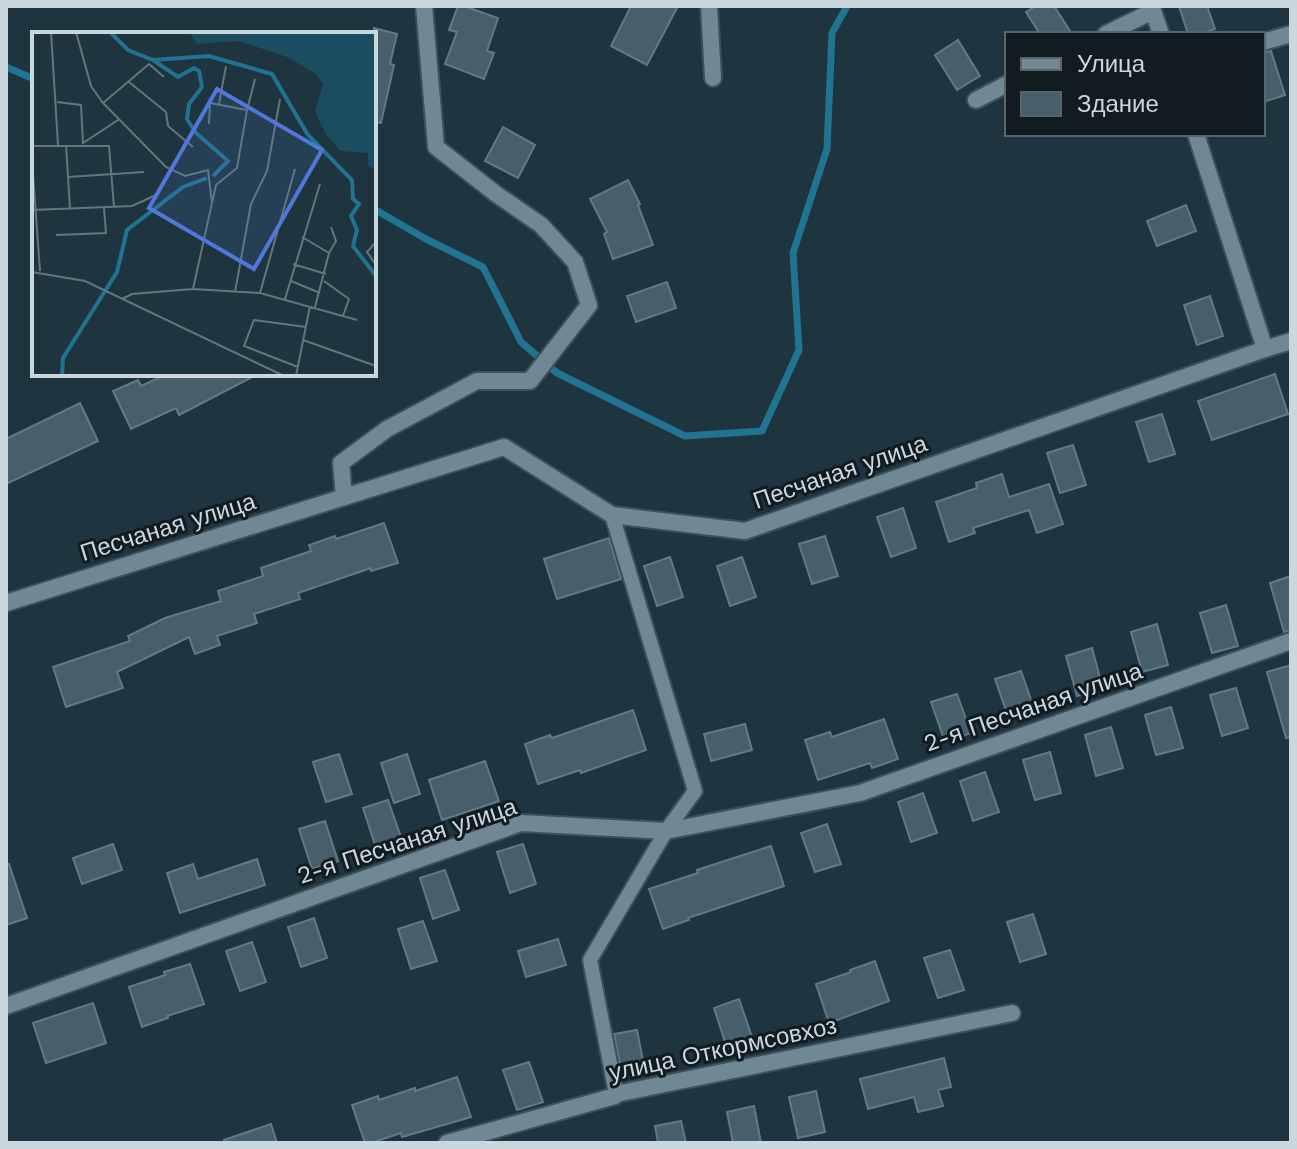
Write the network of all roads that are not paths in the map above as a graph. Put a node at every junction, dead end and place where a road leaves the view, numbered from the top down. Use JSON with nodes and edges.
{"nodes":[{"id":1,"x":424,"y":6,"type":"edge"},
{"id":2,"x":709,"y":6,"type":"edge"},
{"id":3,"x":1110,"y":32,"type":"edge"},
{"id":4,"x":1160,"y":32,"type":"edge"},
{"id":5,"x":1291,"y":34,"type":"edge"},
{"id":6,"x":1265,"y":41,"type":"edge"},
{"id":7,"x":713,"y":78,"type":"dead end"},
{"id":8,"x":1005,"y":85,"type":"edge"},
{"id":9,"x":976,"y":100,"type":"dead end"},
{"id":10,"x":1197,"y":136,"type":"edge"},
{"id":11,"x":1291,"y":341,"type":"edge"},
{"id":12,"x":1265,"y":349,"type":"junction"},
{"id":13,"x":344,"y":497,"type":"junction"},
{"id":14,"x":612,"y":515,"type":"junction"},
{"id":15,"x":6,"y":603,"type":"edge"},
{"id":16,"x":1291,"y":641,"type":"edge"},
{"id":17,"x":666,"y":831,"type":"junction"},
{"id":18,"x":6,"y":1006,"type":"edge"},
{"id":19,"x":1012,"y":1013,"type":"dead end"},
{"id":20,"x":616,"y":1094,"type":"junction"},
{"id":21,"x":447,"y":1143,"type":"edge"}],
"edges":[{"from":1,"to":13,"type":"street"},
{"from":2,"to":7,"type":"street"},
{"from":3,"to":4,"type":"street"},
{"from":5,"to":6,"type":"street"},
{"from":8,"to":9,"type":"street"},
{"from":10,"to":12,"type":"street"},
{"from":11,"to":12,"type":"street","name":"Песчаная улица"},
{"from":12,"to":14,"type":"street","name":"Песчаная улица"},
{"from":13,"to":14,"type":"street","name":"Песчаная улица"},
{"from":13,"to":15,"type":"street","name":"Песчаная улица"},
{"from":14,"to":17,"type":"lane"},
{"from":16,"to":17,"type":"street","name":"2-я Песчаная улица"},
{"from":17,"to":18,"type":"street","name":"2-я Песчаная улица"},
{"from":17,"to":20,"type":"lane"},
{"from":19,"to":20,"type":"street","name":"улица Откормсовхоз"},
{"from":20,"to":21,"type":"street","name":"улица Откормсовхоз"}]}
